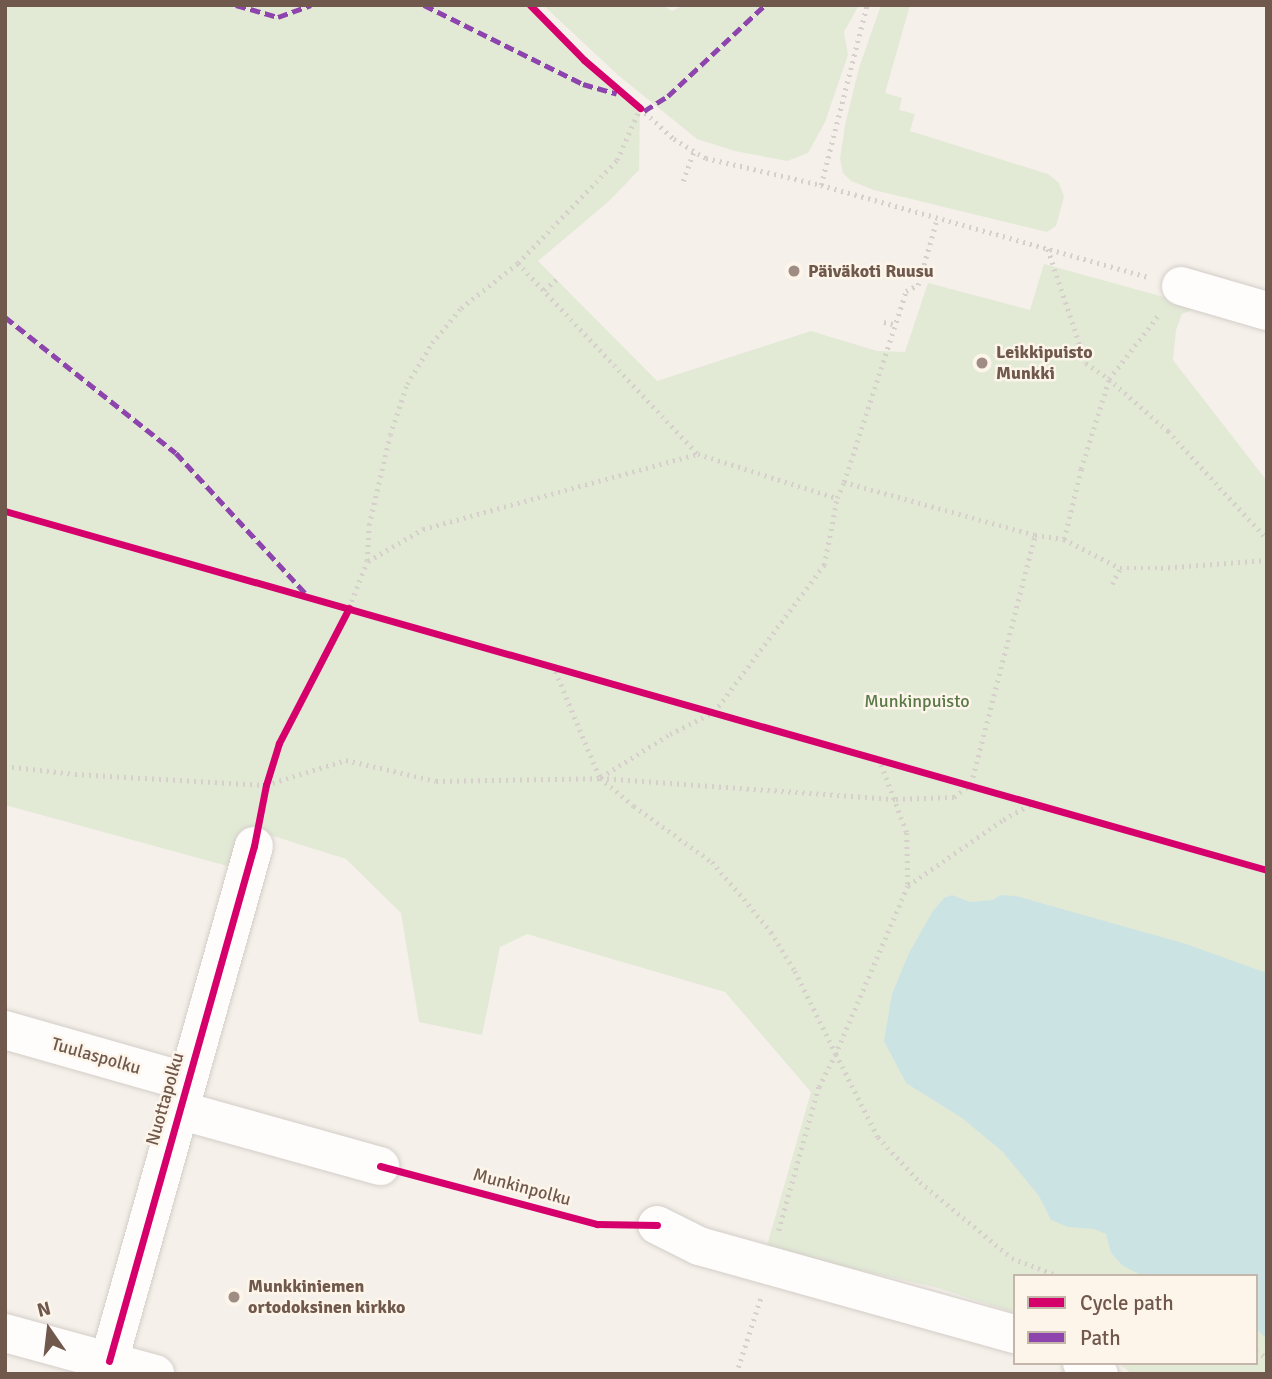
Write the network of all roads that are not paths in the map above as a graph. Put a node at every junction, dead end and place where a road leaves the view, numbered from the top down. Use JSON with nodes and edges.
{"nodes":[{"id":1,"x":1181,"y":286,"type":"road end"},
{"id":2,"x":1267,"y":311,"type":"edge"},
{"id":3,"x":254,"y":846,"type":"road end"},
{"id":4,"x":5,"y":1030,"type":"edge"},
{"id":5,"x":183,"y":1096,"type":"junction"},
{"id":6,"x":380,"y":1166,"type":"dead end"},
{"id":7,"x":657,"y":1225,"type":"dead end"},
{"id":8,"x":1013,"y":1333,"type":"edge"},
{"id":9,"x":7,"y":1342,"type":"edge"},
{"id":10,"x":109,"y":1360,"type":"junction"},
{"id":11,"x":155,"y":1374,"type":"edge"}],
"edges":[{"from":1,"to":2,"type":"street"},
{"from":3,"to":5,"type":"street","name":"Nuottapolku"},
{"from":4,"to":5,"type":"street","name":"Tuulaspolku"},
{"from":5,"to":6,"type":"street"},
{"from":5,"to":10,"type":"street","name":"Nuottapolku"},
{"from":7,"to":8,"type":"street"},
{"from":9,"to":10,"type":"street"},
{"from":10,"to":11,"type":"street"}]}
